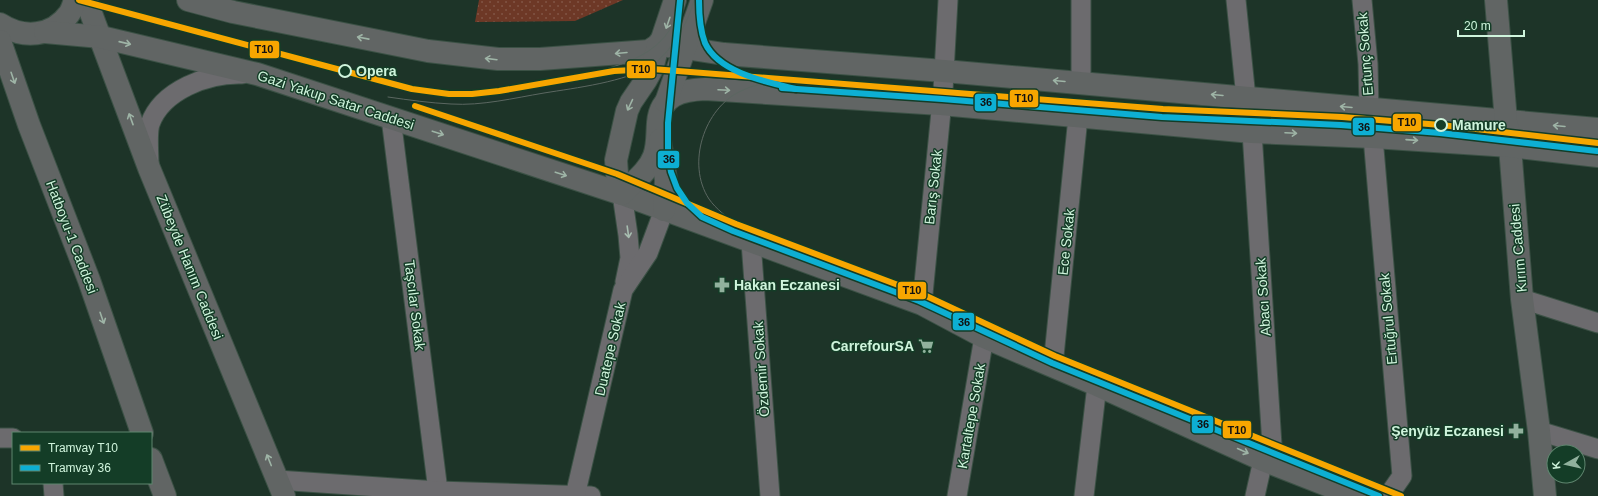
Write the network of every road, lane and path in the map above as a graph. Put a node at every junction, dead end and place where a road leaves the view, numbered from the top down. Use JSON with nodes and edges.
{"nodes":[{"id":1,"x":75,"y":0,"type":"edge"},
{"id":2,"x":86,"y":0,"type":"edge"},
{"id":3,"x":188,"y":0,"type":"edge"},
{"id":4,"x":675,"y":0,"type":"edge"},
{"id":5,"x":702,"y":0,"type":"edge"},
{"id":6,"x":948,"y":0,"type":"edge"},
{"id":7,"x":1081,"y":0,"type":"edge"},
{"id":8,"x":1236,"y":0,"type":"edge"},
{"id":9,"x":1362,"y":0,"type":"edge"},
{"id":10,"x":1496,"y":0,"type":"edge"},
{"id":11,"x":236,"y":6,"type":"edge"},
{"id":12,"x":0,"y":24,"type":"edge"},
{"id":13,"x":45,"y":32,"type":"junction"},
{"id":14,"x":101,"y":37,"type":"junction"},
{"id":15,"x":0,"y":41,"type":"edge"},
{"id":16,"x":658,"y":45,"type":"junction"},
{"id":17,"x":685,"y":48,"type":"junction"},
{"id":18,"x":944,"y":71,"type":"junction"},
{"id":19,"x":257,"y":74,"type":"junction"},
{"id":20,"x":1081,"y":83,"type":"junction"},
{"id":21,"x":1246,"y":98,"type":"junction"},
{"id":22,"x":666,"y":102,"type":"junction"},
{"id":23,"x":941,"y":104,"type":"junction"},
{"id":24,"x":1369,"y":109,"type":"junction"},
{"id":25,"x":1078,"y":117,"type":"junction"},
{"id":26,"x":391,"y":118,"type":"junction"},
{"id":27,"x":1506,"y":121,"type":"junction"},
{"id":28,"x":1598,"y":129,"type":"edge"},
{"id":29,"x":1252,"y":132,"type":"junction"},
{"id":30,"x":659,"y":135,"type":"junction"},
{"id":31,"x":1373,"y":137,"type":"junction"},
{"id":32,"x":1510,"y":146,"type":"junction"},
{"id":33,"x":1598,"y":156,"type":"edge"},
{"id":34,"x":149,"y":168,"type":"junction"},
{"id":35,"x":622,"y":194,"type":"junction"},
{"id":36,"x":664,"y":210,"type":"junction"},
{"id":37,"x":751,"y":242,"type":"junction"},
{"id":38,"x":623,"y":290,"type":"junction"},
{"id":39,"x":1522,"y":299,"type":"junction"},
{"id":40,"x":922,"y":304,"type":"junction"},
{"id":41,"x":1598,"y":323,"type":"edge"},
{"id":42,"x":984,"y":337,"type":"junction"},
{"id":43,"x":1053,"y":366,"type":"junction"},
{"id":44,"x":1097,"y":385,"type":"junction"},
{"id":45,"x":1539,"y":431,"type":"junction"},
{"id":46,"x":142,"y":432,"type":"edge"},
{"id":47,"x":0,"y":438,"type":"edge"},
{"id":48,"x":12,"y":438,"type":"edge"},
{"id":49,"x":1598,"y":449,"type":"edge"},
{"id":50,"x":1263,"y":460,"type":"junction"},
{"id":51,"x":152,"y":462,"type":"edge"},
{"id":52,"x":53,"y":484,"type":"edge"},
{"id":53,"x":280,"y":488,"type":"edge"},
{"id":54,"x":438,"y":491,"type":"junction"},
{"id":55,"x":54,"y":496,"type":"edge"},
{"id":56,"x":165,"y":496,"type":"edge"},
{"id":57,"x":581,"y":496,"type":"edge"},
{"id":58,"x":770,"y":496,"type":"edge"},
{"id":59,"x":957,"y":496,"type":"edge"},
{"id":60,"x":1084,"y":496,"type":"edge"},
{"id":61,"x":1255,"y":496,"type":"edge"},
{"id":62,"x":1355,"y":496,"type":"edge"},
{"id":63,"x":1388,"y":496,"type":"edge"},
{"id":64,"x":1545,"y":496,"type":"edge"}],
"edges":[{"from":1,"to":13,"type":"main road"},
{"from":2,"to":14,"type":"main road","name":"Zübeyde Hanım Caddesi"},
{"from":3,"to":11,"type":"main road"},
{"from":4,"to":16,"type":"main road","one_way":true},
{"from":5,"to":17,"type":"main road"},
{"from":6,"to":18,"type":"street","name":"Barış Sokak"},
{"from":7,"to":20,"type":"street"},
{"from":8,"to":21,"type":"street"},
{"from":9,"to":24,"type":"street","name":"Ertunç Sokak"},
{"from":10,"to":27,"type":"main road","name":"Kırım Caddesi"},
{"from":16,"to":11,"type":"main road","one_way":true},
{"from":12,"to":13,"type":"main road"},
{"from":13,"to":14,"type":"main road","name":"Gazi Yakup Satar Caddesi"},
{"from":14,"to":19,"type":"main road","name":"Gazi Yakup Satar Caddesi","one_way":true},
{"from":34,"to":14,"type":"main road","name":"Zübeyde Hanım Caddesi","one_way":true},
{"from":15,"to":46,"type":"main road","name":"Hatboyu-1 Caddesi","one_way":true},
{"from":16,"to":17,"type":"main road"},
{"from":16,"to":35,"type":"main road","one_way":true},
{"from":17,"to":18,"type":"main road"},
{"from":17,"to":22,"type":"main road"},
{"from":20,"to":18,"type":"main road","one_way":true},
{"from":18,"to":23,"type":"street","name":"Barış Sokak"},
{"from":19,"to":26,"type":"main road","name":"Gazi Yakup Satar Caddesi"},
{"from":19,"to":34,"type":"street"},
{"from":21,"to":20,"type":"main road","one_way":true},
{"from":24,"to":21,"type":"main road","one_way":true},
{"from":22,"to":23,"type":"main road","one_way":true},
{"from":22,"to":30,"type":"main road"},
{"from":23,"to":25,"type":"main road"},
{"from":23,"to":40,"type":"street","name":"Barış Sokak"},
{"from":24,"to":27,"type":"main road"},
{"from":25,"to":29,"type":"main road"},
{"from":25,"to":43,"type":"street","name":"Ece Sokak"},
{"from":26,"to":35,"type":"main road","name":"Gazi Yakup Satar Caddesi","one_way":true},
{"from":26,"to":54,"type":"street","name":"Taşcılar Sokak"},
{"from":28,"to":27,"type":"main road","one_way":true},
{"from":27,"to":32,"type":"main road","name":"Kırım Caddesi"},
{"from":29,"to":31,"type":"main road","one_way":true},
{"from":29,"to":50,"type":"street","name":"Abacı Sokak"},
{"from":30,"to":35,"type":"main road"},
{"from":30,"to":36,"type":"main road"},
{"from":31,"to":32,"type":"main road","one_way":true},
{"from":31,"to":63,"type":"street","name":"Ertuğrul Sokak"},
{"from":32,"to":33,"type":"main road"},
{"from":32,"to":39,"type":"main road","name":"Kırım Caddesi"},
{"from":53,"to":34,"type":"main road","name":"Zübeyde Hanım Caddesi","one_way":true},
{"from":35,"to":36,"type":"main road","name":"Gazi Yakup Satar Caddesi"},
{"from":35,"to":38,"type":"street","one_way":true},
{"from":36,"to":37,"type":"main road"},
{"from":36,"to":38,"type":"street","name":"Duatepe Sokak"},
{"from":37,"to":40,"type":"main road"},
{"from":37,"to":58,"type":"street","name":"Özdemir Sokak"},
{"from":38,"to":57,"type":"street","name":"Duatepe Sokak"},
{"from":39,"to":41,"type":"street"},
{"from":39,"to":45,"type":"main road","name":"Kırım Caddesi"},
{"from":40,"to":42,"type":"main road"},
{"from":42,"to":43,"type":"main road"},
{"from":42,"to":59,"type":"street","name":"Kartaltepe Sokak"},
{"from":43,"to":44,"type":"main road"},
{"from":44,"to":50,"type":"main road","one_way":true},
{"from":44,"to":60,"type":"street"},
{"from":45,"to":49,"type":"street"},
{"from":45,"to":64,"type":"main road","name":"Kırım Caddesi"},
{"from":47,"to":48,"type":"street"},
{"from":50,"to":61,"type":"street","name":"Abacı Sokak"},
{"from":50,"to":62,"type":"main road"},
{"from":51,"to":56,"type":"main road"},
{"from":52,"to":55,"type":"street"},
{"from":53,"to":54,"type":"street"},
{"from":54,"to":57,"type":"street"}]}
